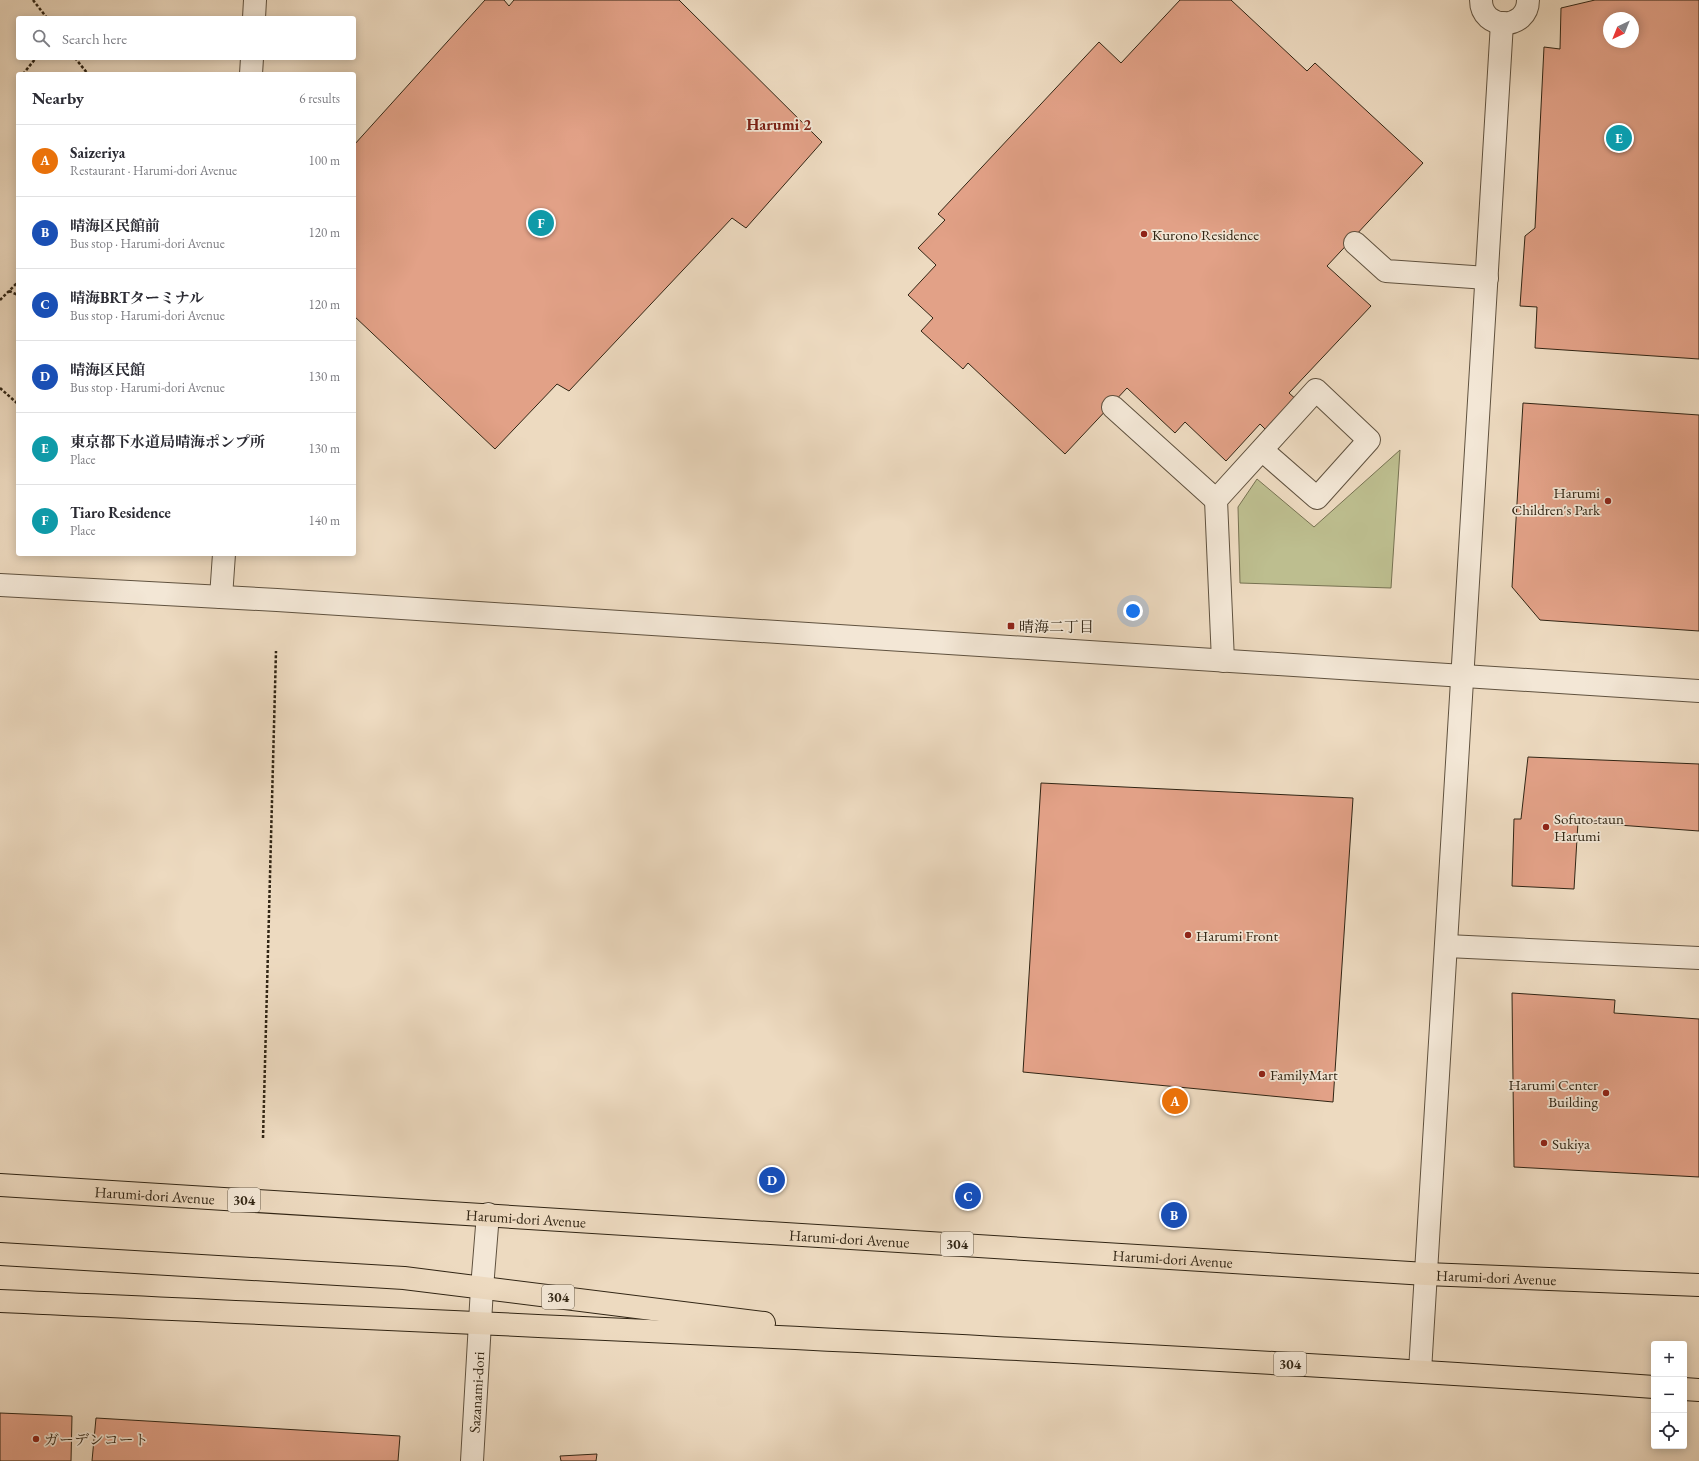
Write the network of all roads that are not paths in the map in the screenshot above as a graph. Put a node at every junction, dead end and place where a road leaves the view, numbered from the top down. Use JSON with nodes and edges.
{"nodes":[{"id":1,"x":255,"y":0,"type":"edge"},
{"id":2,"x":1481,"y":0,"type":"edge"},
{"id":3,"x":1528,"y":0,"type":"edge"},
{"id":4,"x":254,"y":16,"type":"edge"},
{"id":5,"x":1502,"y":23,"type":"junction"},
{"id":6,"x":252,"y":60,"type":"edge"},
{"id":7,"x":251,"y":72,"type":"edge"},
{"id":8,"x":1355,"y":243,"type":"dead end"},
{"id":9,"x":1487,"y":278,"type":"junction"},
{"id":10,"x":1113,"y":407,"type":"dead end"},
{"id":11,"x":1262,"y":450,"type":"junction"},
{"id":12,"x":1216,"y":500,"type":"junction"},
{"id":13,"x":224,"y":556,"type":"edge"},
{"id":14,"x":0,"y":585,"type":"edge"},
{"id":15,"x":221,"y":597,"type":"junction"},
{"id":16,"x":1223,"y":661,"type":"junction"},
{"id":17,"x":1463,"y":677,"type":"junction"},
{"id":18,"x":1699,"y":691,"type":"edge"},
{"id":19,"x":1447,"y":946,"type":"junction"},
{"id":20,"x":1699,"y":958,"type":"edge"},
{"id":21,"x":0,"y":1185,"type":"edge"},
{"id":22,"x":488,"y":1214,"type":"junction"},
{"id":23,"x":0,"y":1254,"type":"edge"},
{"id":24,"x":1426,"y":1274,"type":"junction"},
{"id":25,"x":1699,"y":1285,"type":"edge"},
{"id":26,"x":482,"y":1288,"type":"junction"},
{"id":27,"x":0,"y":1301,"type":"edge"},
{"id":28,"x":480,"y":1324,"type":"junction"},
{"id":29,"x":926,"y":1344,"type":"junction"},
{"id":30,"x":1420,"y":1371,"type":"junction"},
{"id":31,"x":1651,"y":1387,"type":"edge"},
{"id":32,"x":1687,"y":1389,"type":"edge"},
{"id":33,"x":1699,"y":1390,"type":"edge"},
{"id":34,"x":472,"y":1461,"type":"edge"}],
"edges":[{"from":1,"to":4,"type":"street"},
{"from":2,"to":5,"type":"street"},
{"from":3,"to":5,"type":"street"},
{"from":5,"to":9,"type":"street"},
{"from":6,"to":7,"type":"street"},
{"from":8,"to":9,"type":"street"},
{"from":9,"to":17,"type":"street"},
{"from":10,"to":12,"type":"street"},
{"from":11,"to":11,"type":"street"},
{"from":11,"to":12,"type":"street"},
{"from":12,"to":16,"type":"street"},
{"from":13,"to":15,"type":"street"},
{"from":14,"to":15,"type":"street"},
{"from":15,"to":16,"type":"street"},
{"from":16,"to":17,"type":"street"},
{"from":17,"to":18,"type":"street"},
{"from":17,"to":19,"type":"street"},
{"from":19,"to":20,"type":"street"},
{"from":19,"to":24,"type":"street"},
{"from":21,"to":22,"type":"main road","name":"Harumi-dori Avenue","number":"304"},
{"from":22,"to":24,"type":"main road","name":"Harumi-dori Avenue","number":"304"},
{"from":22,"to":26,"type":"street","name":"Sazanami-dori"},
{"from":23,"to":26,"type":"main road","number":"304"},
{"from":24,"to":25,"type":"main road","name":"Harumi-dori Avenue","number":"304"},
{"from":24,"to":30,"type":"street"},
{"from":26,"to":28,"type":"street","name":"Sazanami-dori"},
{"from":26,"to":29,"type":"main road","number":"304"},
{"from":27,"to":28,"type":"main road","number":"304"},
{"from":28,"to":29,"type":"main road","number":"304"},
{"from":28,"to":34,"type":"street","name":"Sazanami-dori"},
{"from":29,"to":30,"type":"main road","number":"304"},
{"from":30,"to":31,"type":"main road","number":"304"},
{"from":32,"to":33,"type":"main road"}]}
